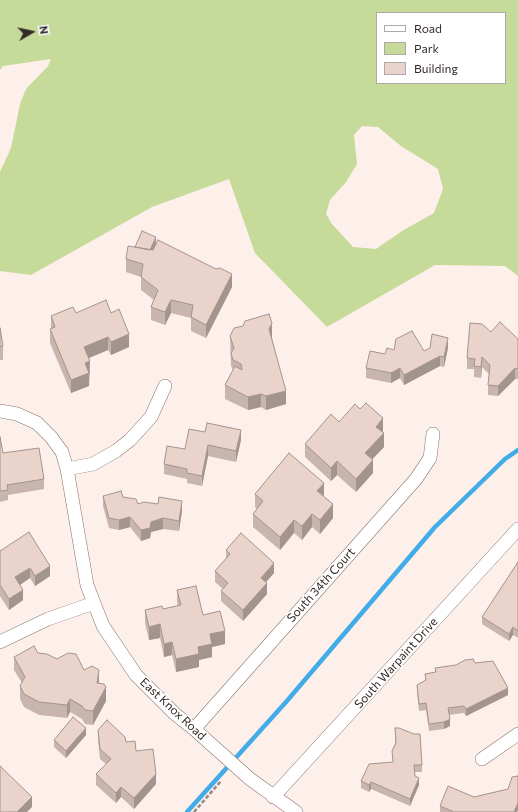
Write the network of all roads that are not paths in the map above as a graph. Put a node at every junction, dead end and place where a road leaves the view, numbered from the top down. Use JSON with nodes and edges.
{"nodes":[{"id":1,"x":165,"y":386,"type":"dead end"},
{"id":2,"x":0,"y":411,"type":"edge"},
{"id":3,"x":433,"y":434,"type":"dead end"},
{"id":4,"x":67,"y":470,"type":"junction"},
{"id":5,"x":518,"y":529,"type":"edge"},
{"id":6,"x":94,"y":603,"type":"junction"},
{"id":7,"x":0,"y":642,"type":"edge"},
{"id":8,"x":194,"y":729,"type":"junction"},
{"id":9,"x":518,"y":734,"type":"edge"},
{"id":10,"x":482,"y":760,"type":"dead end"},
{"id":11,"x":273,"y":797,"type":"junction"},
{"id":12,"x":296,"y":812,"type":"edge"}],
"edges":[{"from":1,"to":4,"type":"street"},
{"from":2,"to":4,"type":"street","name":"East Knox Road"},
{"from":3,"to":8,"type":"street","name":"South 34th Court"},
{"from":4,"to":6,"type":"street","name":"East Knox Road"},
{"from":5,"to":11,"type":"street","name":"South Warpaint Drive"},
{"from":6,"to":7,"type":"street"},
{"from":6,"to":8,"type":"street","name":"East Knox Road"},
{"from":8,"to":11,"type":"street","name":"East Knox Road"},
{"from":9,"to":10,"type":"street"},
{"from":11,"to":12,"type":"street","name":"East Knox Road"}]}
